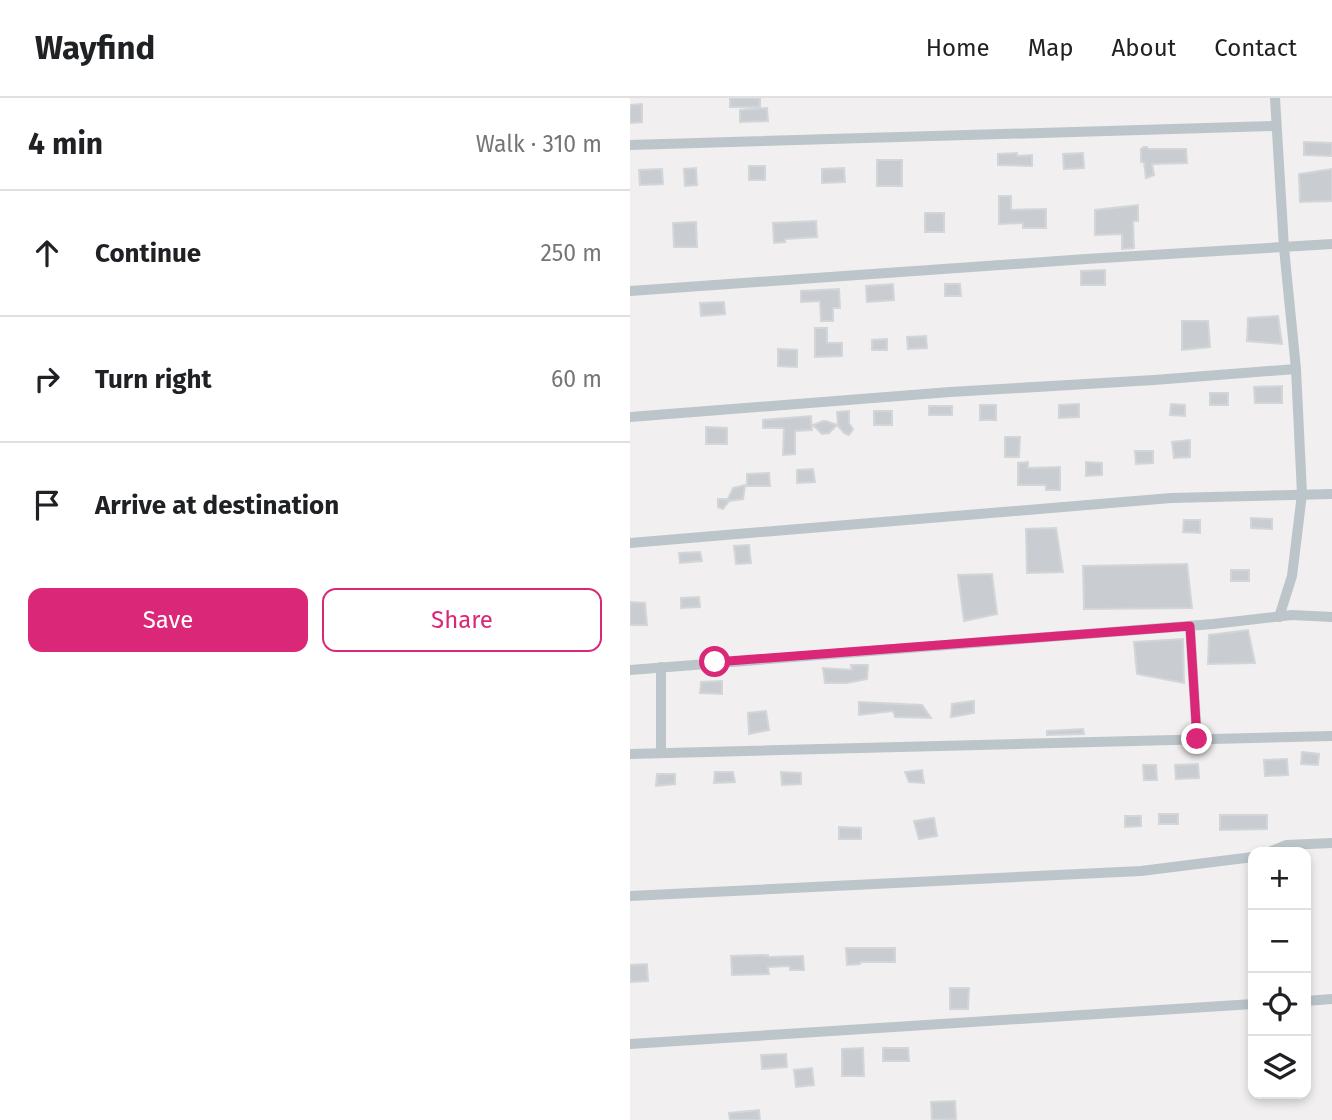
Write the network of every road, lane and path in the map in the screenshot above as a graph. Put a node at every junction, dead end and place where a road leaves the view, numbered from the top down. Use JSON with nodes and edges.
{"nodes":[{"id":1,"x":1275,"y":98,"type":"edge"},
{"id":2,"x":1276,"y":126,"type":"junction"},
{"id":3,"x":630,"y":145,"type":"edge"},
{"id":4,"x":1332,"y":244,"type":"edge"},
{"id":5,"x":1284,"y":248,"type":"junction"},
{"id":6,"x":630,"y":291,"type":"edge"},
{"id":7,"x":1296,"y":369,"type":"junction"},
{"id":8,"x":630,"y":417,"type":"edge"},
{"id":9,"x":1302,"y":494,"type":"junction"},
{"id":10,"x":1332,"y":494,"type":"edge"},
{"id":11,"x":630,"y":543,"type":"edge"},
{"id":12,"x":1279,"y":617,"type":"junction"},
{"id":13,"x":1332,"y":617,"type":"edge"},
{"id":14,"x":1190,"y":626,"type":"junction"},
{"id":15,"x":661,"y":667,"type":"junction"},
{"id":16,"x":630,"y":670,"type":"edge"},
{"id":17,"x":1332,"y":736,"type":"edge"},
{"id":18,"x":1197,"y":739,"type":"junction"},
{"id":19,"x":661,"y":753,"type":"junction"},
{"id":20,"x":630,"y":754,"type":"edge"},
{"id":21,"x":1332,"y":843,"type":"edge"},
{"id":22,"x":1281,"y":847,"type":"edge"},
{"id":23,"x":1248,"y":858,"type":"edge"},
{"id":24,"x":630,"y":896,"type":"edge"},
{"id":25,"x":1332,"y":999,"type":"edge"},
{"id":26,"x":1311,"y":1001,"type":"edge"},
{"id":27,"x":1248,"y":1004,"type":"edge"},
{"id":28,"x":630,"y":1044,"type":"edge"}],
"edges":[{"from":1,"to":2,"type":"street"},
{"from":2,"to":3,"type":"street"},
{"from":2,"to":5,"type":"street"},
{"from":4,"to":5,"type":"street"},
{"from":5,"to":6,"type":"street"},
{"from":5,"to":7,"type":"street"},
{"from":7,"to":8,"type":"street"},
{"from":7,"to":9,"type":"street"},
{"from":9,"to":10,"type":"street"},
{"from":9,"to":11,"type":"street"},
{"from":9,"to":12,"type":"street"},
{"from":12,"to":13,"type":"street"},
{"from":12,"to":14,"type":"street"},
{"from":14,"to":15,"type":"street"},
{"from":14,"to":18,"type":"street"},
{"from":15,"to":16,"type":"street"},
{"from":15,"to":19,"type":"street"},
{"from":17,"to":18,"type":"street"},
{"from":18,"to":19,"type":"street"},
{"from":19,"to":20,"type":"street"},
{"from":21,"to":22,"type":"street"},
{"from":23,"to":24,"type":"street"},
{"from":25,"to":26,"type":"street"},
{"from":27,"to":28,"type":"street"}]}
